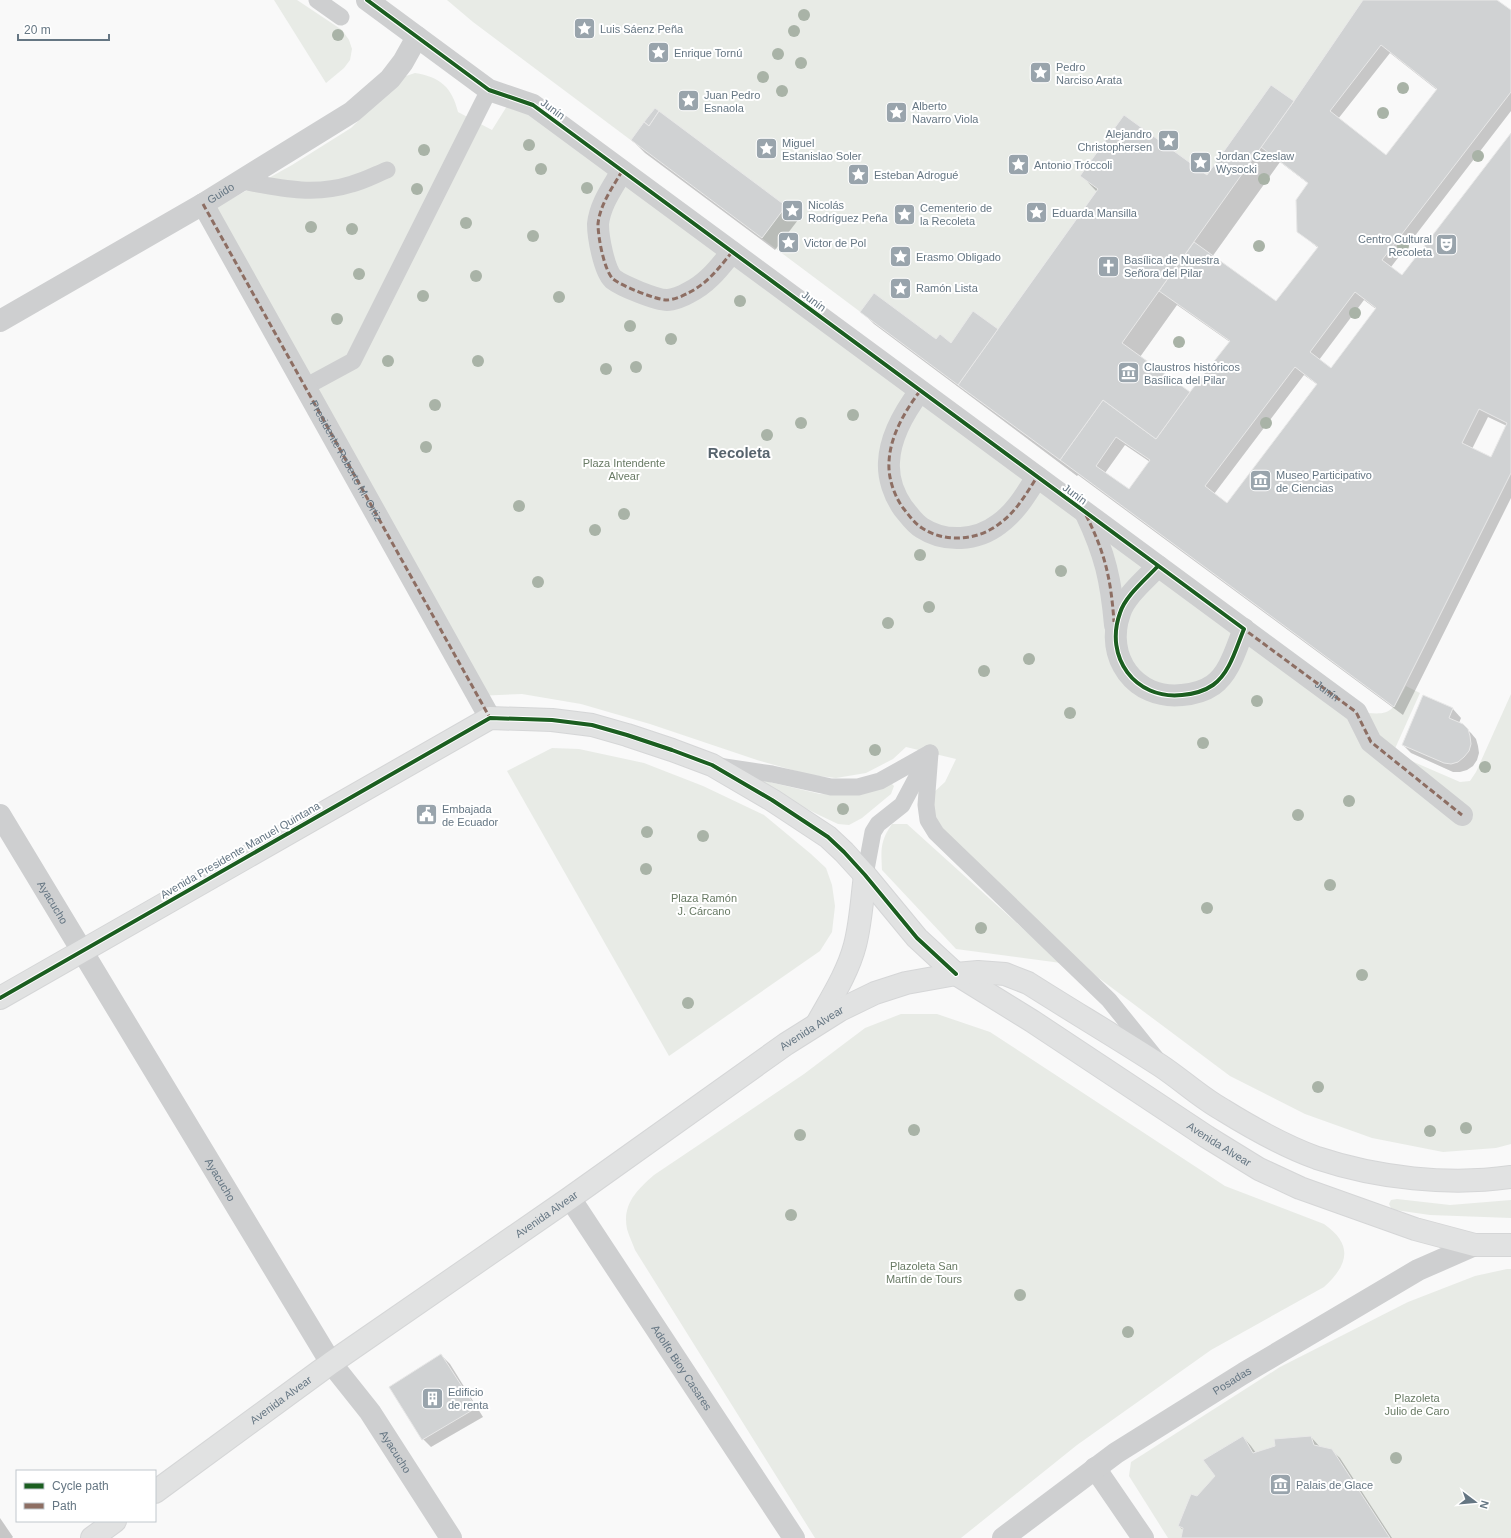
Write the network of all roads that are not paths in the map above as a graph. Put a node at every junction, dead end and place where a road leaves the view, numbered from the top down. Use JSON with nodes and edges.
{"nodes":[{"id":1,"x":317,"y":0,"type":"edge"},
{"id":2,"x":367,"y":0,"type":"edge"},
{"id":3,"x":341,"y":17,"type":"dead end"},
{"id":4,"x":417,"y":37,"type":"junction"},
{"id":5,"x":489,"y":90,"type":"junction"},
{"id":6,"x":387,"y":170,"type":"dead end"},
{"id":7,"x":622,"y":171,"type":"junction"},
{"id":8,"x":242,"y":180,"type":"junction"},
{"id":9,"x":203,"y":204,"type":"junction"},
{"id":10,"x":732,"y":252,"type":"junction"},
{"id":11,"x":0,"y":321,"type":"edge"},
{"id":12,"x":305,"y":387,"type":"junction"},
{"id":13,"x":920,"y":391,"type":"junction"},
{"id":14,"x":1037,"y":477,"type":"junction"},
{"id":15,"x":1085,"y":512,"type":"junction"},
{"id":16,"x":1158,"y":566,"type":"junction"},
{"id":17,"x":1244,"y":630,"type":"junction"},
{"id":18,"x":1115,"y":632,"type":"junction"},
{"id":19,"x":490,"y":718,"type":"junction"},
{"id":20,"x":930,"y":752,"type":"junction"},
{"id":21,"x":712,"y":765,"type":"junction"},
{"id":22,"x":0,"y":815,"type":"edge"},
{"id":23,"x":1462,"y":816,"type":"dead end"},
{"id":24,"x":865,"y":875,"type":"junction"},
{"id":25,"x":82,"y":951,"type":"junction"},
{"id":26,"x":956,"y":974,"type":"junction"},
{"id":27,"x":0,"y":998,"type":"edge"},
{"id":28,"x":818,"y":1023,"type":"junction"},
{"id":29,"x":1162,"y":1067,"type":"junction"},
{"id":30,"x":1511,"y":1177,"type":"edge"},
{"id":31,"x":570,"y":1198,"type":"junction"},
{"id":32,"x":1475,"y":1245,"type":"junction"},
{"id":33,"x":1511,"y":1245,"type":"edge"},
{"id":34,"x":331,"y":1363,"type":"junction"},
{"id":35,"x":1095,"y":1468,"type":"junction"},
{"id":36,"x":156,"y":1491,"type":"edge"},
{"id":37,"x":114,"y":1522,"type":"edge"},
{"id":38,"x":92,"y":1538,"type":"edge"},
{"id":39,"x":451,"y":1538,"type":"edge"},
{"id":40,"x":794,"y":1538,"type":"edge"},
{"id":41,"x":1003,"y":1538,"type":"edge"},
{"id":42,"x":1143,"y":1538,"type":"edge"}],
"edges":[{"from":1,"to":3,"type":"lane"},
{"from":2,"to":4,"type":"street","name":"Junín"},
{"from":4,"to":5,"type":"street","name":"Junín"},
{"from":4,"to":8,"type":"street","name":"Guido"},
{"from":5,"to":7,"type":"street","name":"Junín"},
{"from":5,"to":12,"type":"lane"},
{"from":6,"to":8,"type":"lane"},
{"from":7,"to":10,"type":"street","name":"Junín"},
{"from":7,"to":10,"type":"street"},
{"from":8,"to":9,"type":"street","name":"Guido"},
{"from":9,"to":11,"type":"street","name":"Guido"},
{"from":9,"to":12,"type":"street","name":"Presidente Roberto M. Ortiz"},
{"from":10,"to":13,"type":"street","name":"Junín"},
{"from":12,"to":19,"type":"street","name":"Presidente Roberto M. Ortiz"},
{"from":13,"to":14,"type":"street","name":"Junín"},
{"from":13,"to":14,"type":"street"},
{"from":14,"to":15,"type":"street","name":"Junín"},
{"from":15,"to":16,"type":"street","name":"Junín"},
{"from":15,"to":18,"type":"street"},
{"from":16,"to":17,"type":"street","name":"Junín"},
{"from":16,"to":18,"type":"street"},
{"from":17,"to":18,"type":"street"},
{"from":17,"to":23,"type":"street","name":"Junín"},
{"from":19,"to":21,"type":"main road"},
{"from":19,"to":25,"type":"main road","name":"Avenida Presidente Manuel Quintana"},
{"from":20,"to":21,"type":"lane"},
{"from":20,"to":24,"type":"lane"},
{"from":20,"to":29,"type":"lane"},
{"from":21,"to":24,"type":"main road"},
{"from":22,"to":25,"type":"street","name":"Ayacucho"},
{"from":24,"to":26,"type":"main road"},
{"from":24,"to":28,"type":"main road"},
{"from":25,"to":27,"type":"main road","name":"Avenida Presidente Manuel Quintana"},
{"from":25,"to":34,"type":"street","name":"Ayacucho"},
{"from":26,"to":28,"type":"main road","name":"Avenida Alvear"},
{"from":26,"to":29,"type":"main road","name":"Avenida Alvear"},
{"from":26,"to":32,"type":"main road","name":"Avenida Alvear"},
{"from":28,"to":31,"type":"main road","name":"Avenida Alvear"},
{"from":29,"to":30,"type":"main road","name":"Avenida Alvear"},
{"from":31,"to":34,"type":"main road","name":"Avenida Alvear"},
{"from":31,"to":40,"type":"street","name":"Adolfo Bioy Casares"},
{"from":32,"to":33,"type":"main road","name":"Avenida Alvear"},
{"from":32,"to":35,"type":"street","name":"Posadas"},
{"from":34,"to":36,"type":"main road","name":"Avenida Alvear"},
{"from":34,"to":39,"type":"street","name":"Ayacucho"},
{"from":35,"to":41,"type":"street","name":"Posadas"},
{"from":35,"to":42,"type":"street"},
{"from":37,"to":38,"type":"main road"}]}
